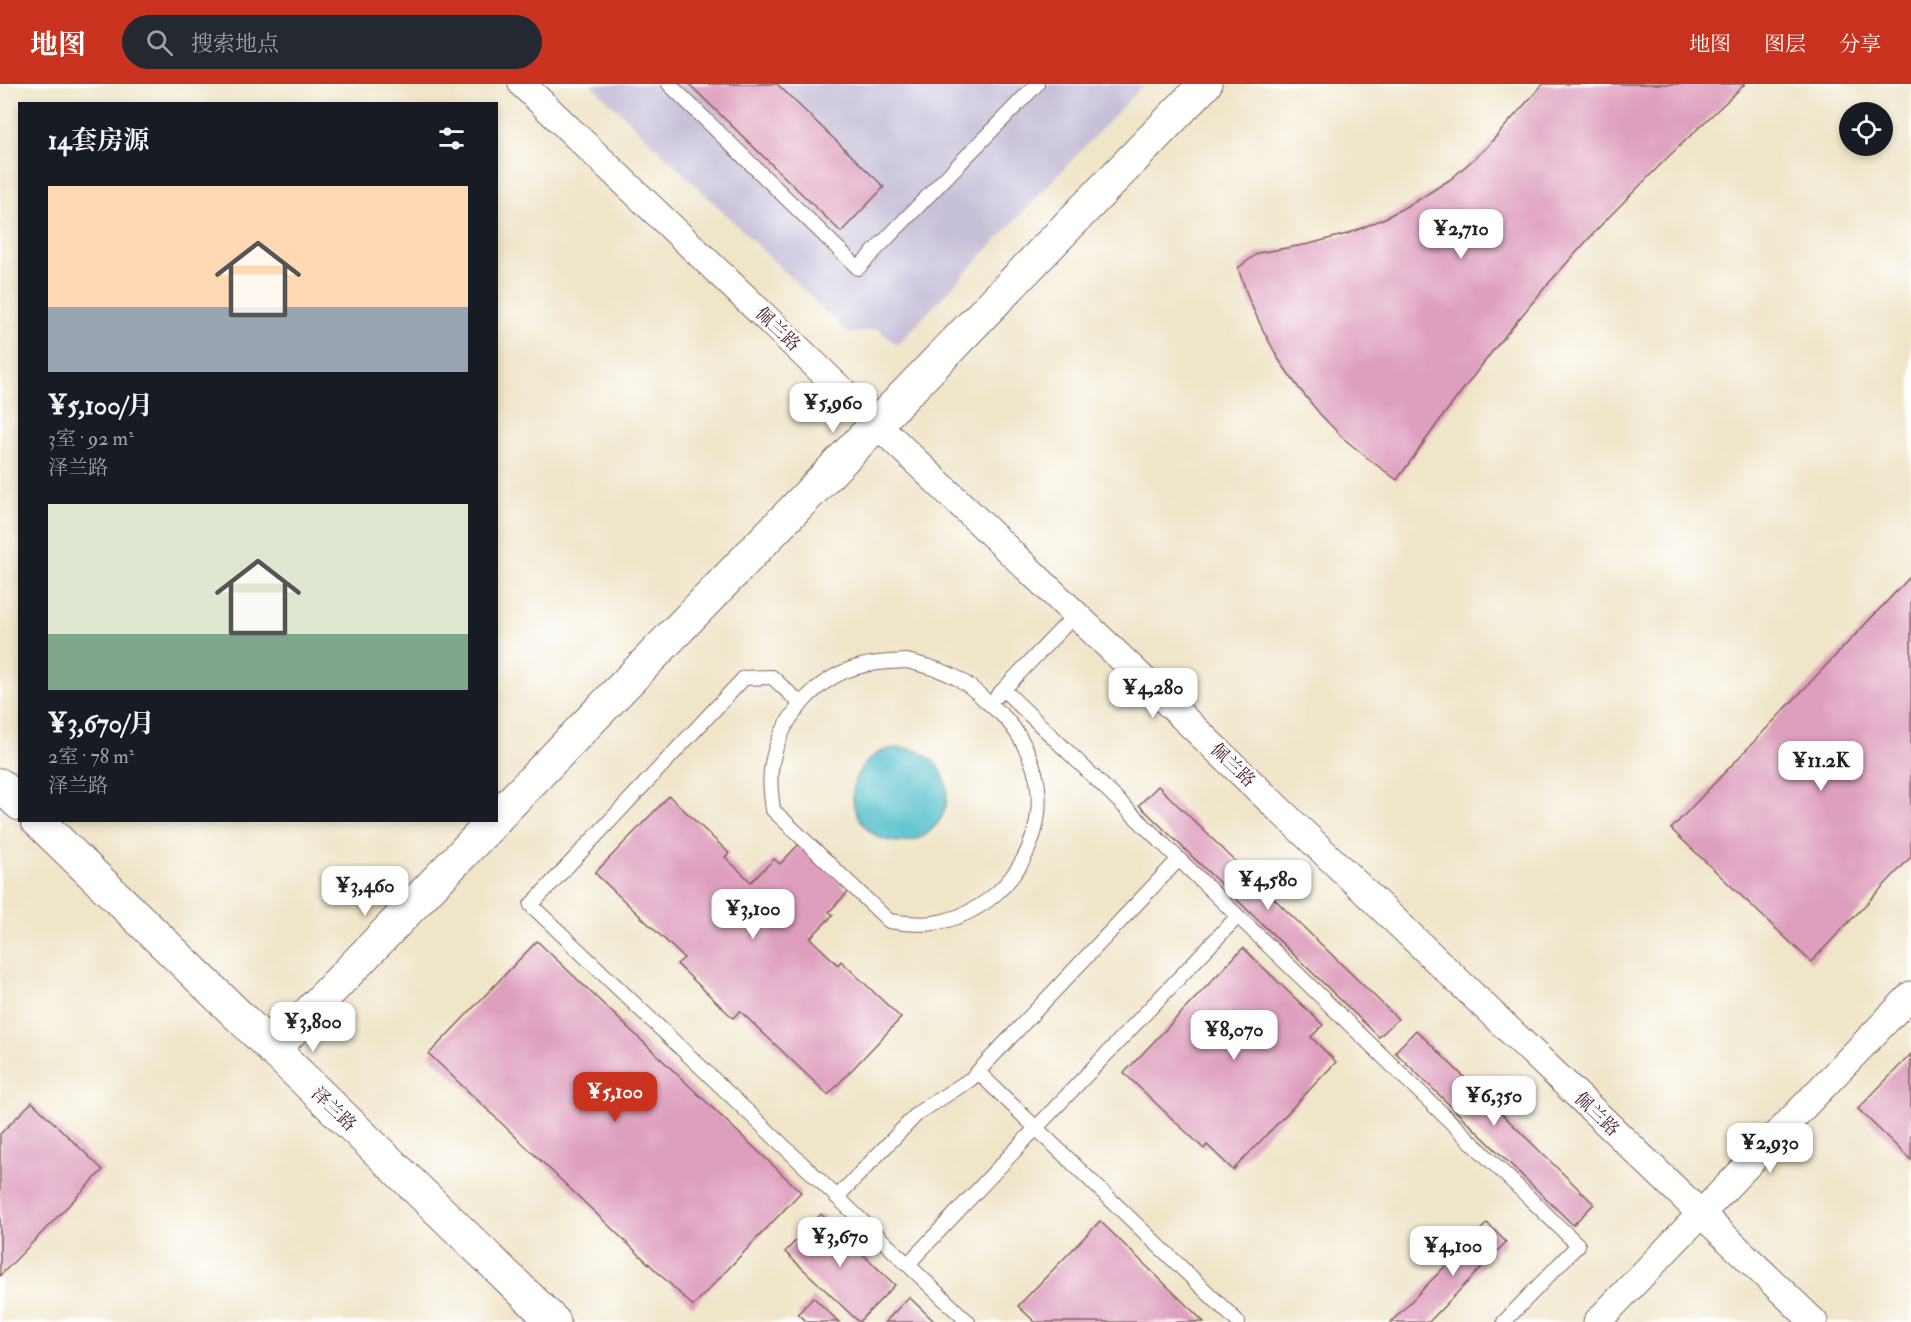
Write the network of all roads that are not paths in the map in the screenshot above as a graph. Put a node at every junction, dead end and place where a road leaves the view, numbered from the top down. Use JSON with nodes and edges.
{"nodes":[{"id":1,"x":522,"y":84,"type":"edge"},
{"id":2,"x":669,"y":84,"type":"edge"},
{"id":3,"x":1037,"y":84,"type":"edge"},
{"id":4,"x":1205,"y":84,"type":"edge"},
{"id":5,"x":878,"y":424,"type":"junction"},
{"id":6,"x":1076,"y":614,"type":"junction"},
{"id":7,"x":1004,"y":690,"type":"junction"},
{"id":8,"x":801,"y":704,"type":"junction"},
{"id":9,"x":990,"y":704,"type":"junction"},
{"id":10,"x":0,"y":785,"type":"edge"},
{"id":11,"x":18,"y":802,"type":"edge"},
{"id":12,"x":498,"y":817,"type":"edge"},
{"id":13,"x":39,"y":822,"type":"edge"},
{"id":14,"x":493,"y":822,"type":"edge"},
{"id":15,"x":1179,"y":859,"type":"junction"},
{"id":16,"x":1238,"y":916,"type":"junction"},
{"id":17,"x":1911,"y":995,"type":"edge"},
{"id":18,"x":273,"y":1050,"type":"junction"},
{"id":19,"x":978,"y":1072,"type":"junction"},
{"id":20,"x":1036,"y":1128,"type":"junction"},
{"id":21,"x":837,"y":1197,"type":"junction"},
{"id":22,"x":1701,"y":1214,"type":"junction"},
{"id":23,"x":908,"y":1264,"type":"junction"},
{"id":24,"x":554,"y":1322,"type":"edge"},
{"id":25,"x":968,"y":1322,"type":"edge"},
{"id":26,"x":1238,"y":1322,"type":"edge"},
{"id":27,"x":1504,"y":1322,"type":"edge"},
{"id":28,"x":1597,"y":1322,"type":"edge"},
{"id":29,"x":1814,"y":1322,"type":"edge"}],
"edges":[{"from":1,"to":5,"type":"street","name":"佩兰路"},
{"from":2,"to":3,"type":"lane"},
{"from":4,"to":5,"type":"street"},
{"from":5,"to":6,"type":"street","name":"佩兰路"},
{"from":5,"to":12,"type":"street"},
{"from":6,"to":7,"type":"lane"},
{"from":6,"to":22,"type":"street","name":"佩兰路"},
{"from":7,"to":9,"type":"lane"},
{"from":7,"to":15,"type":"lane"},
{"from":8,"to":9,"type":"lane"},
{"from":8,"to":9,"type":"lane"},
{"from":8,"to":21,"type":"lane"},
{"from":10,"to":11,"type":"street"},
{"from":13,"to":18,"type":"street","name":"泽兰路"},
{"from":14,"to":18,"type":"street"},
{"from":15,"to":16,"type":"lane"},
{"from":15,"to":19,"type":"lane"},
{"from":16,"to":20,"type":"lane"},
{"from":16,"to":27,"type":"lane"},
{"from":17,"to":22,"type":"street"},
{"from":18,"to":24,"type":"street","name":"泽兰路"},
{"from":19,"to":20,"type":"lane"},
{"from":19,"to":21,"type":"lane"},
{"from":20,"to":23,"type":"lane"},
{"from":20,"to":26,"type":"lane"},
{"from":21,"to":23,"type":"lane"},
{"from":22,"to":28,"type":"street"},
{"from":22,"to":29,"type":"street","name":"佩兰路"},
{"from":23,"to":25,"type":"lane"}]}
